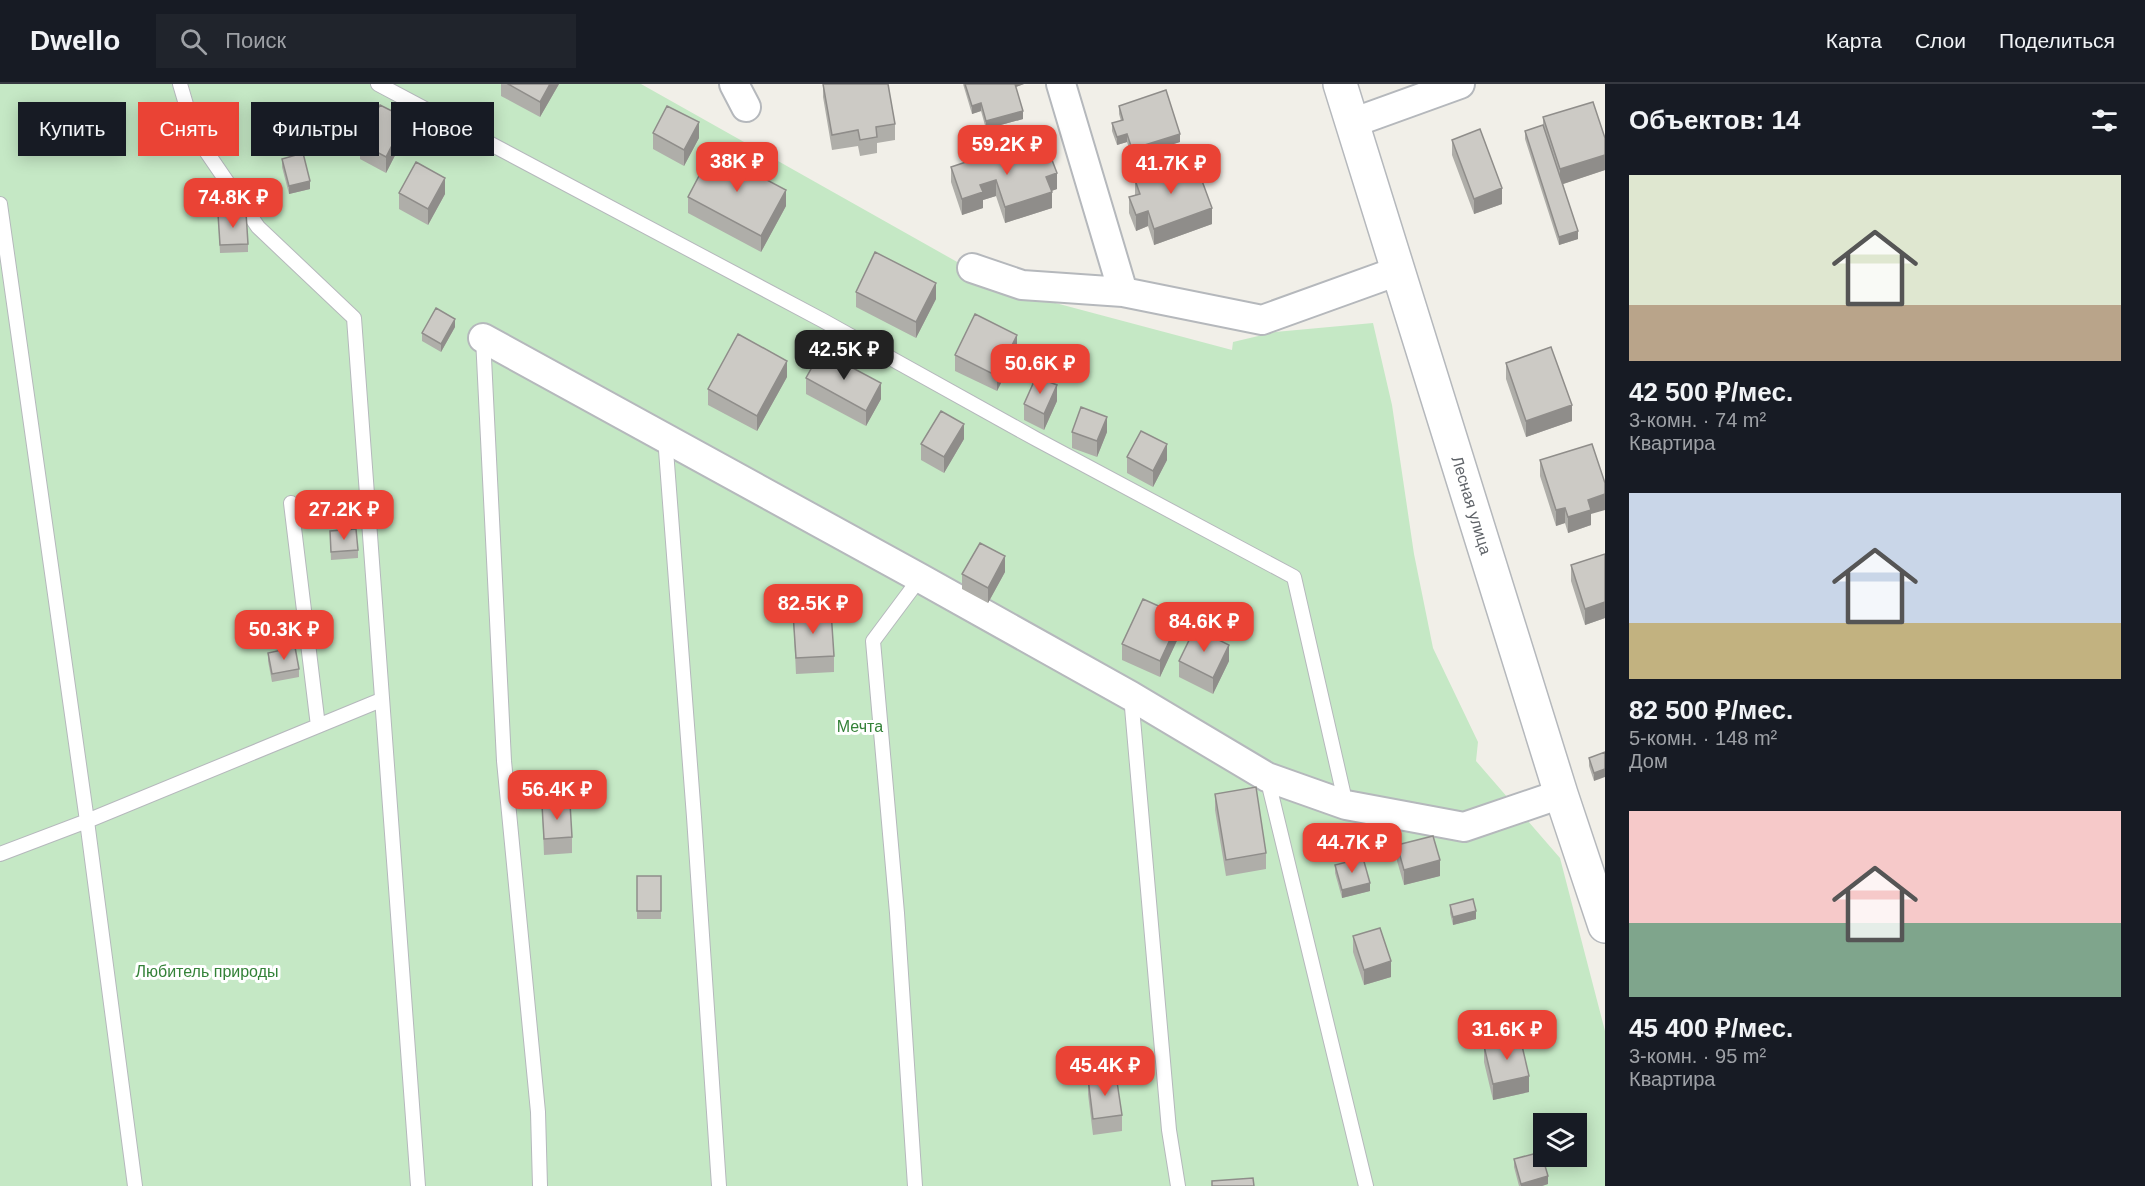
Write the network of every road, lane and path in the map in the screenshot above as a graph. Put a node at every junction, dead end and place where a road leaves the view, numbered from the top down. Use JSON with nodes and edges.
{"nodes":[{"id":1,"x":180,"y":84,"type":"edge"},
{"id":2,"x":378,"y":84,"type":"edge"},
{"id":3,"x":1060,"y":84,"type":"edge"},
{"id":4,"x":1340,"y":84,"type":"edge"},
{"id":5,"x":1460,"y":84,"type":"edge"},
{"id":6,"x":1352,"y":123,"type":"junction"},
{"id":7,"x":0,"y":204,"type":"edge"},
{"id":8,"x":972,"y":268,"type":"dead end"},
{"id":9,"x":1398,"y":271,"type":"junction"},
{"id":10,"x":1122,"y":292,"type":"junction"},
{"id":11,"x":483,"y":338,"type":"joint"},
{"id":12,"x":665,"y":437,"type":"junction"},
{"id":13,"x":291,"y":503,"type":"dead end"},
{"id":14,"x":920,"y":578,"type":"junction"},
{"id":15,"x":1131,"y":696,"type":"junction"},
{"id":16,"x":381,"y":700,"type":"junction"},
{"id":17,"x":318,"y":726,"type":"junction"},
{"id":18,"x":1267,"y":777,"type":"junction"},
{"id":19,"x":1561,"y":794,"type":"junction"},
{"id":20,"x":1346,"y":805,"type":"junction"},
{"id":21,"x":87,"y":821,"type":"junction"},
{"id":22,"x":0,"y":854,"type":"edge"},
{"id":23,"x":1605,"y":926,"type":"edge"},
{"id":24,"x":135,"y":1186,"type":"edge"},
{"id":25,"x":418,"y":1186,"type":"edge"},
{"id":26,"x":540,"y":1186,"type":"edge"},
{"id":27,"x":719,"y":1186,"type":"edge"},
{"id":28,"x":915,"y":1186,"type":"edge"},
{"id":29,"x":1178,"y":1186,"type":"edge"},
{"id":30,"x":1366,"y":1186,"type":"edge"}],
"edges":[{"from":1,"to":16,"type":"lane"},
{"from":2,"to":20,"type":"lane"},
{"from":3,"to":10,"type":"street"},
{"from":4,"to":6,"type":"street","name":"Лесная улица"},
{"from":5,"to":6,"type":"street"},
{"from":6,"to":9,"type":"street","name":"Лесная улица"},
{"from":7,"to":21,"type":"lane"},
{"from":8,"to":10,"type":"street"},
{"from":9,"to":10,"type":"street"},
{"from":9,"to":19,"type":"street","name":"Лесная улица"},
{"from":11,"to":12,"type":"street"},
{"from":11,"to":26,"type":"lane"},
{"from":12,"to":14,"type":"street"},
{"from":12,"to":27,"type":"lane"},
{"from":13,"to":17,"type":"lane"},
{"from":14,"to":15,"type":"street"},
{"from":14,"to":28,"type":"lane"},
{"from":15,"to":18,"type":"street"},
{"from":15,"to":29,"type":"lane"},
{"from":16,"to":17,"type":"lane"},
{"from":16,"to":25,"type":"lane"},
{"from":17,"to":21,"type":"lane"},
{"from":18,"to":20,"type":"street"},
{"from":18,"to":30,"type":"lane"},
{"from":19,"to":20,"type":"street"},
{"from":19,"to":23,"type":"street","name":"Лесная улица"},
{"from":21,"to":22,"type":"lane"},
{"from":21,"to":24,"type":"lane"}]}
